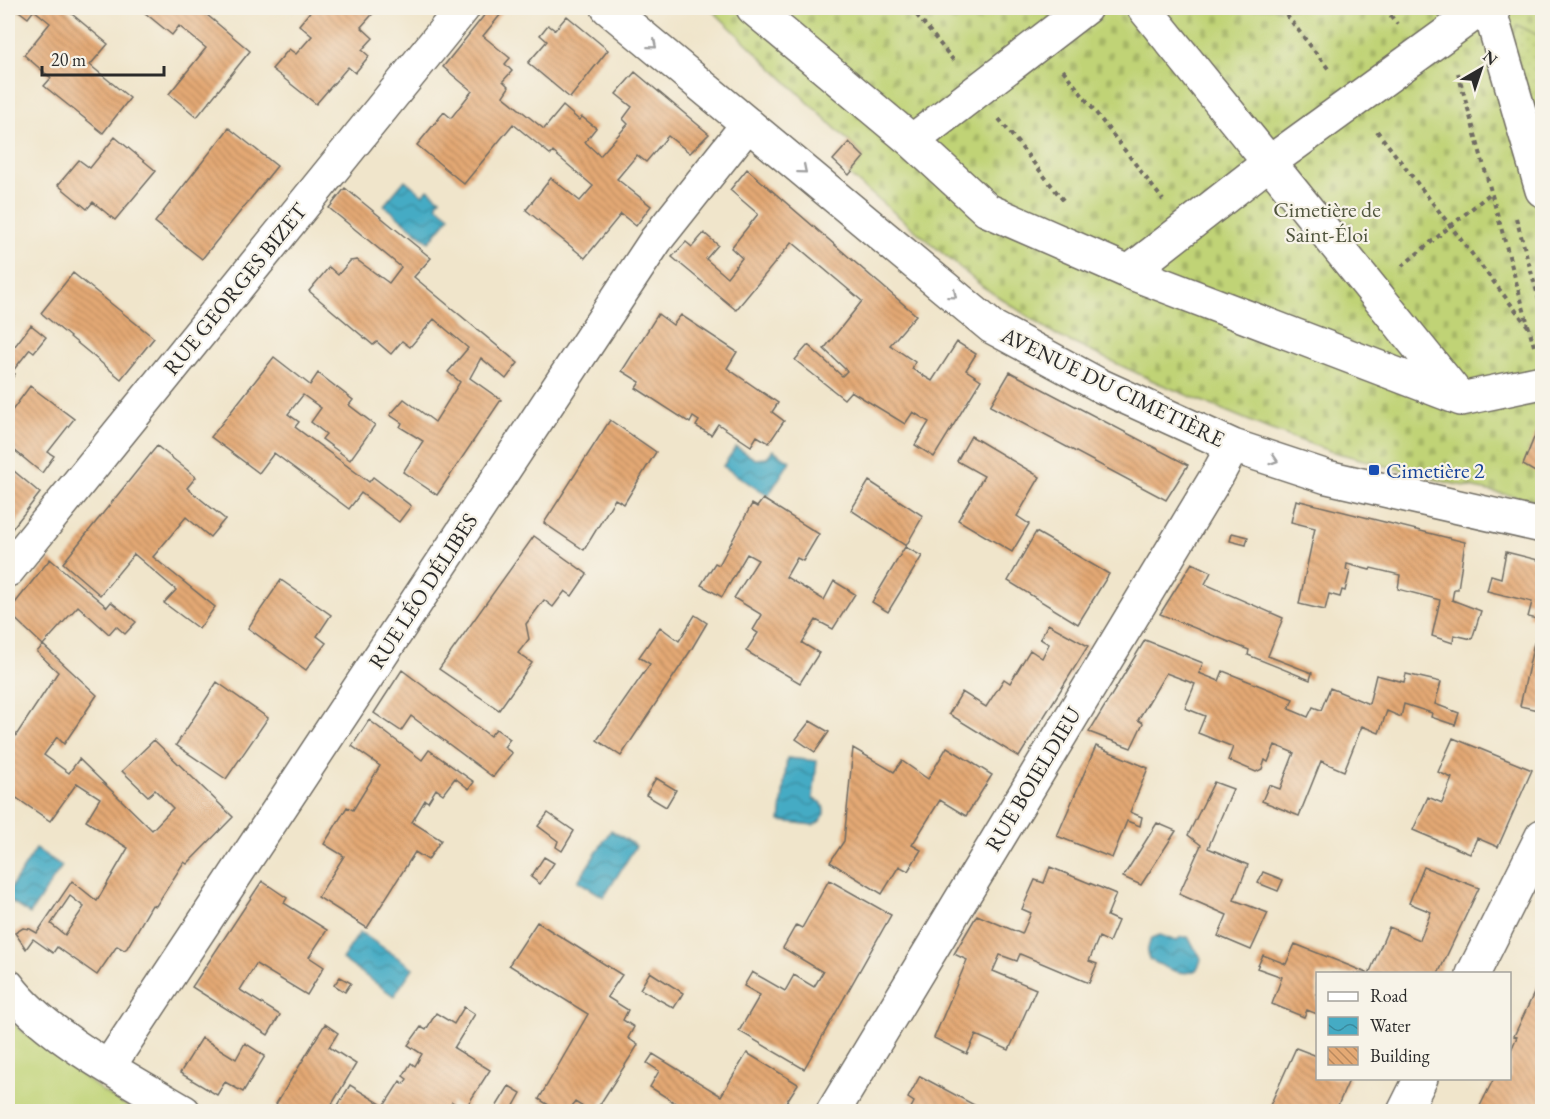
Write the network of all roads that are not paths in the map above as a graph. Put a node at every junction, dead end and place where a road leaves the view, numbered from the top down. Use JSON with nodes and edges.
{"nodes":[{"id":1,"x":463,"y":8,"type":"edge"},
{"id":2,"x":608,"y":8,"type":"edge"},
{"id":3,"x":753,"y":8,"type":"edge"},
{"id":4,"x":1085,"y":8,"type":"edge"},
{"id":5,"x":1144,"y":8,"type":"edge"},
{"id":6,"x":1482,"y":8,"type":"edge"},
{"id":7,"x":1489,"y":8,"type":"edge"},
{"id":8,"x":748,"y":124,"type":"junction"},
{"id":9,"x":912,"y":141,"type":"junction"},
{"id":10,"x":1270,"y":162,"type":"junction"},
{"id":11,"x":1542,"y":190,"type":"edge"},
{"id":12,"x":1129,"y":272,"type":"junction"},
{"id":13,"x":1539,"y":367,"type":"edge"},
{"id":14,"x":1461,"y":399,"type":"junction"},
{"id":15,"x":1233,"y":447,"type":"junction"},
{"id":16,"x":1542,"y":526,"type":"edge"},
{"id":17,"x":8,"y":570,"type":"edge"},
{"id":18,"x":1542,"y":836,"type":"edge"},
{"id":19,"x":1474,"y":972,"type":"edge"},
{"id":20,"x":8,"y":986,"type":"edge"},
{"id":21,"x":109,"y":1066,"type":"junction"},
{"id":22,"x":1420,"y":1080,"type":"edge"},
{"id":23,"x":184,"y":1112,"type":"edge"},
{"id":24,"x":832,"y":1112,"type":"edge"},
{"id":25,"x":1404,"y":1112,"type":"edge"}],
"edges":[{"from":1,"to":17,"type":"street","name":"RUE GEORGES BIZET"},
{"from":2,"to":8,"type":"street","name":"AVENUE DU CIMETIÈRE","one_way":true},
{"from":3,"to":9,"type":"street"},
{"from":4,"to":9,"type":"street"},
{"from":5,"to":10,"type":"street"},
{"from":6,"to":10,"type":"street"},
{"from":7,"to":11,"type":"street"},
{"from":8,"to":15,"type":"street","name":"AVENUE DU CIMETIÈRE","one_way":true},
{"from":8,"to":21,"type":"street","name":"RUE LÉO DÉLIBES"},
{"from":9,"to":12,"type":"street"},
{"from":10,"to":12,"type":"street"},
{"from":10,"to":14,"type":"street"},
{"from":12,"to":14,"type":"street"},
{"from":13,"to":14,"type":"street"},
{"from":15,"to":16,"type":"street","name":"AVENUE DU CIMETIÈRE","one_way":true},
{"from":15,"to":24,"type":"street","name":"RUE BOIELDIEU"},
{"from":18,"to":19,"type":"street"},
{"from":20,"to":21,"type":"street"},
{"from":21,"to":23,"type":"street"},
{"from":22,"to":25,"type":"street"}]}
